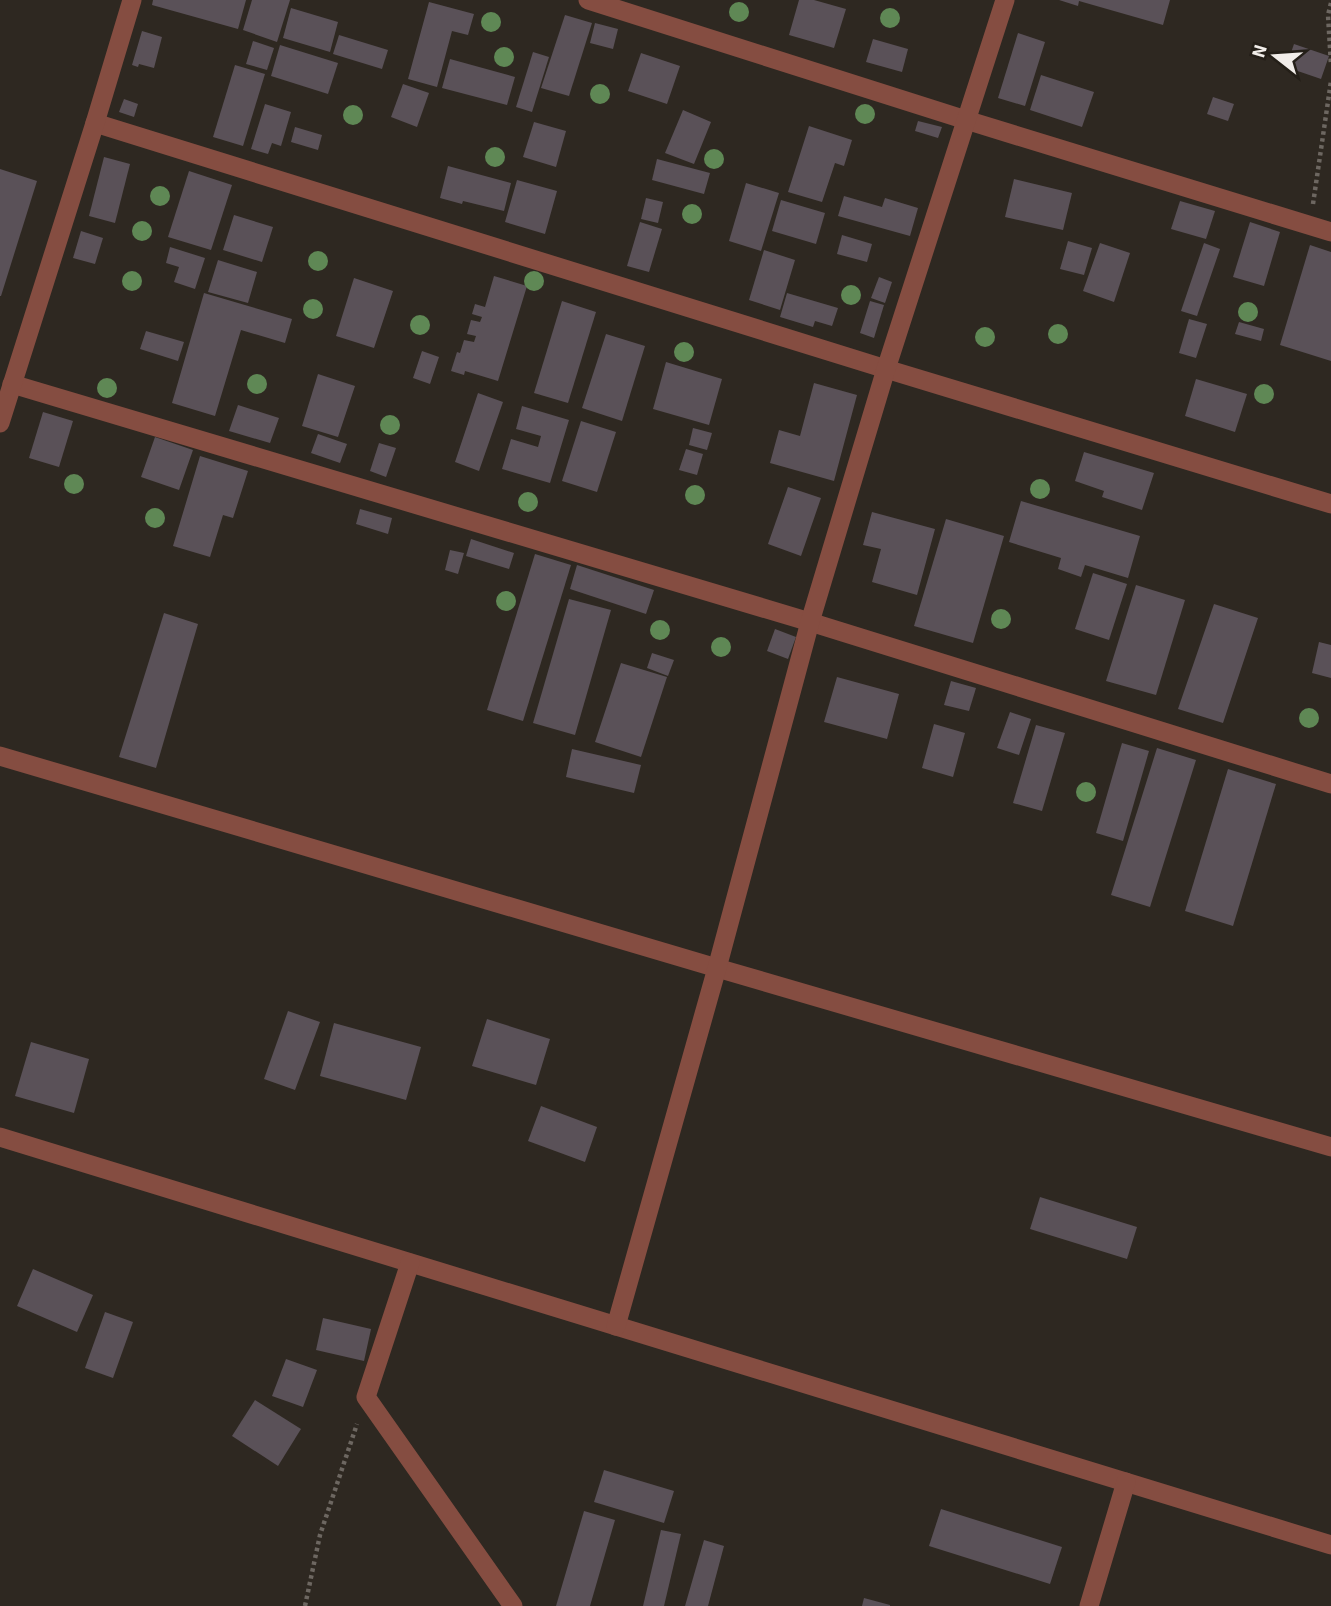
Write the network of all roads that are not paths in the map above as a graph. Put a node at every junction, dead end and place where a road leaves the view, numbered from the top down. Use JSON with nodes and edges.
{"nodes":[{"id":1,"x":132,"y":0,"type":"edge"},
{"id":2,"x":588,"y":0,"type":"edge"},
{"id":3,"x":1005,"y":0,"type":"edge"},
{"id":4,"x":966,"y":120,"type":"junction"},
{"id":5,"x":95,"y":123,"type":"junction"},
{"id":6,"x":1331,"y":232,"type":"edge"},
{"id":7,"x":886,"y":369,"type":"junction"},
{"id":8,"x":12,"y":384,"type":"junction"},
{"id":9,"x":0,"y":423,"type":"edge"},
{"id":10,"x":1331,"y":504,"type":"edge"},
{"id":11,"x":810,"y":622,"type":"junction"},
{"id":12,"x":0,"y":756,"type":"edge"},
{"id":13,"x":1331,"y":784,"type":"edge"},
{"id":14,"x":717,"y":968,"type":"junction"},
{"id":15,"x":0,"y":1138,"type":"edge"},
{"id":16,"x":1331,"y":1147,"type":"edge"},
{"id":17,"x":410,"y":1263,"type":"junction"},
{"id":18,"x":616,"y":1326,"type":"junction"},
{"id":19,"x":1126,"y":1482,"type":"junction"},
{"id":20,"x":1331,"y":1545,"type":"edge"},
{"id":21,"x":513,"y":1606,"type":"edge"},
{"id":22,"x":1089,"y":1606,"type":"edge"}],
"edges":[{"from":1,"to":5,"type":"street"},
{"from":2,"to":4,"type":"street"},
{"from":3,"to":4,"type":"street"},
{"from":4,"to":6,"type":"street"},
{"from":4,"to":7,"type":"street"},
{"from":5,"to":7,"type":"street"},
{"from":5,"to":8,"type":"street"},
{"from":7,"to":10,"type":"street"},
{"from":7,"to":11,"type":"street"},
{"from":8,"to":9,"type":"street"},
{"from":8,"to":11,"type":"street"},
{"from":11,"to":13,"type":"street"},
{"from":11,"to":14,"type":"street"},
{"from":12,"to":14,"type":"street"},
{"from":14,"to":16,"type":"street"},
{"from":14,"to":18,"type":"street"},
{"from":15,"to":17,"type":"street"},
{"from":17,"to":18,"type":"street"},
{"from":17,"to":21,"type":"street"},
{"from":18,"to":19,"type":"street"},
{"from":19,"to":20,"type":"street"},
{"from":19,"to":22,"type":"street"}]}
